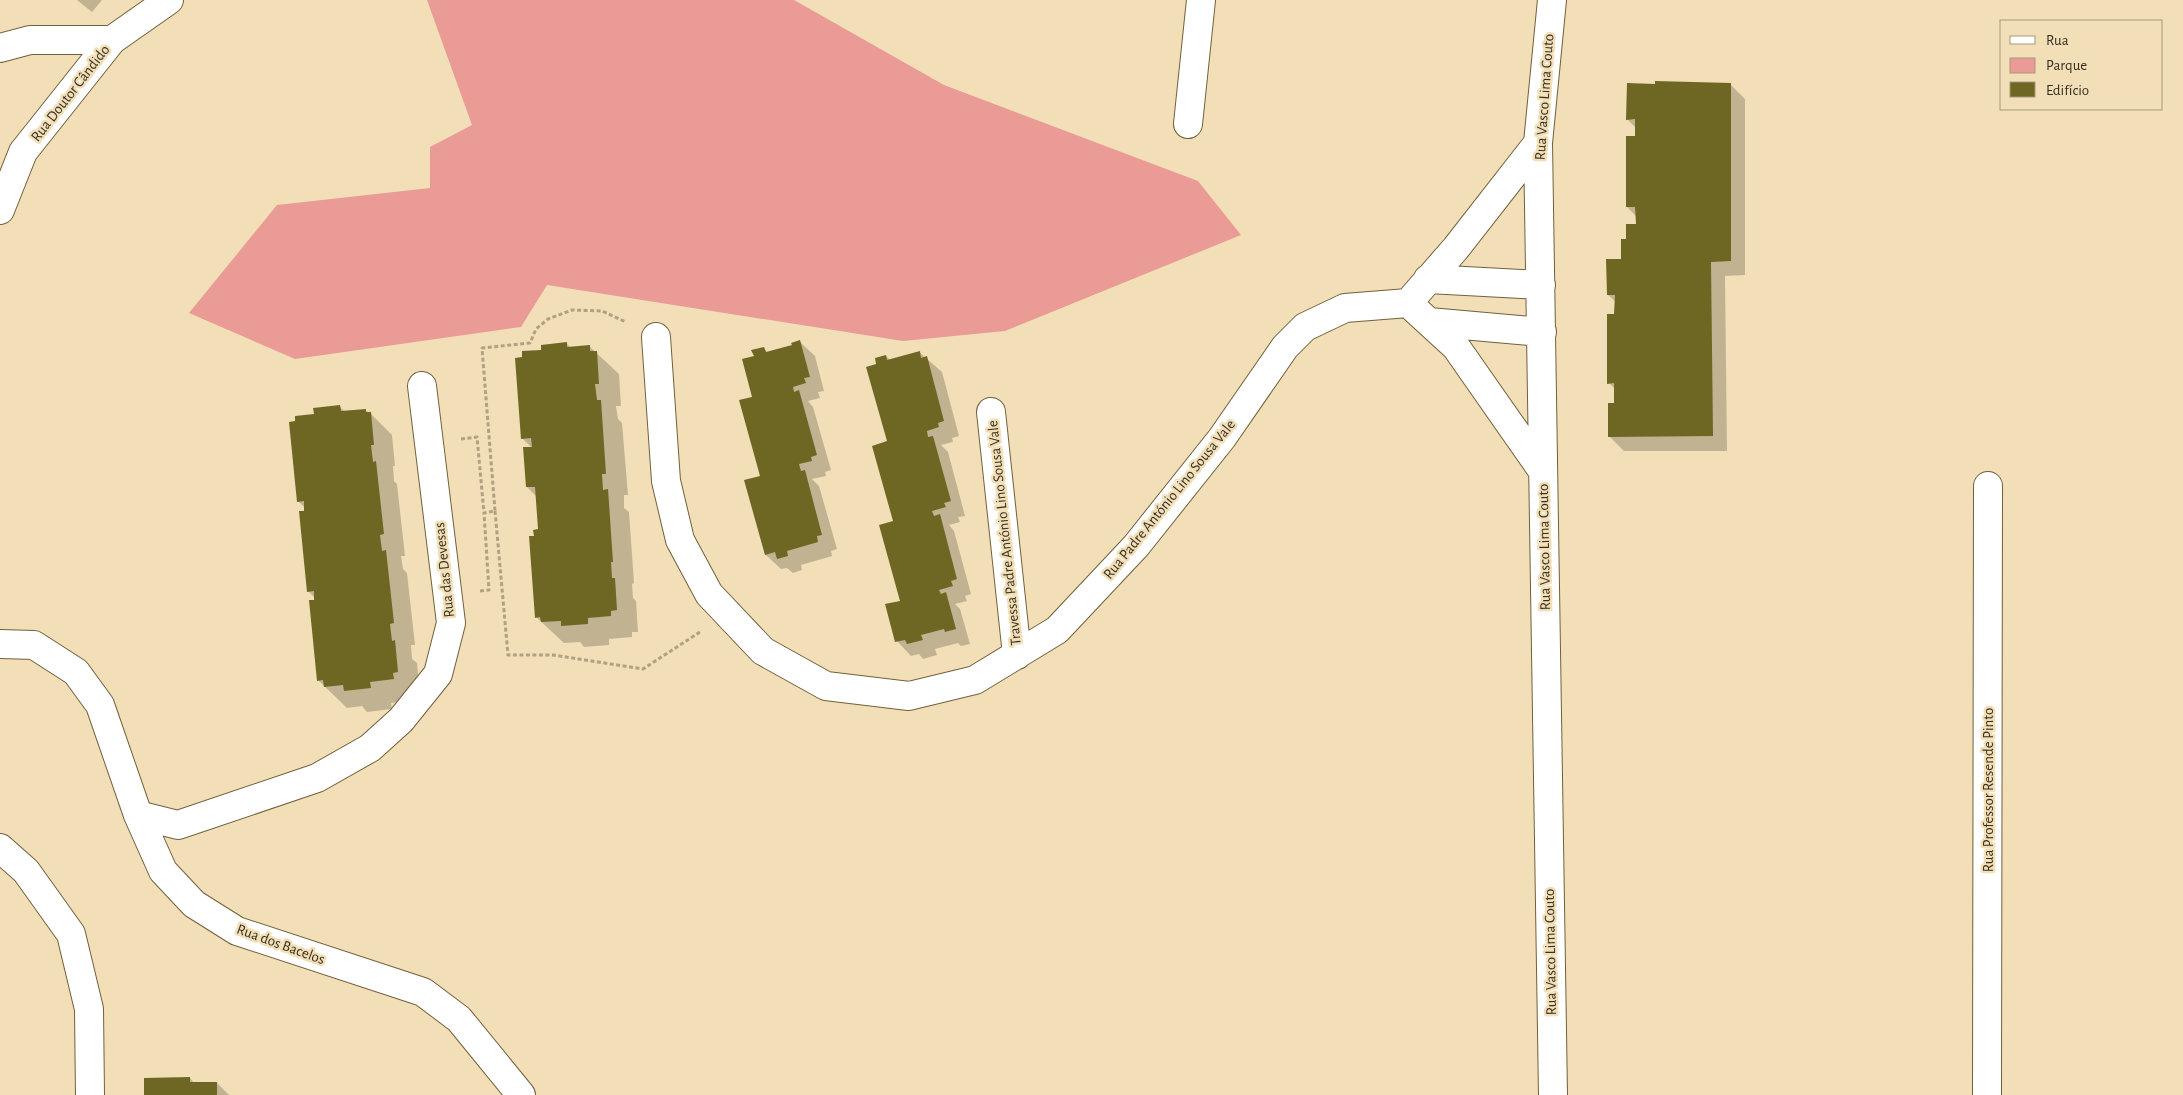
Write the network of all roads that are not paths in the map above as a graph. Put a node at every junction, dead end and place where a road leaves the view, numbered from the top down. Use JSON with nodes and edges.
{"nodes":[{"id":1,"x":169,"y":0,"type":"edge"},
{"id":2,"x":1201,"y":0,"type":"edge"},
{"id":3,"x":1552,"y":0,"type":"edge"},
{"id":4,"x":112,"y":40,"type":"junction"},
{"id":5,"x":0,"y":48,"type":"edge"},
{"id":6,"x":1188,"y":124,"type":"dead end"},
{"id":7,"x":1538,"y":143,"type":"junction"},
{"id":8,"x":0,"y":210,"type":"edge"},
{"id":9,"x":1428,"y":280,"type":"junction"},
{"id":10,"x":1541,"y":285,"type":"junction"},
{"id":11,"x":1408,"y":303,"type":"junction"},
{"id":12,"x":1429,"y":322,"type":"junction"},
{"id":13,"x":1542,"y":332,"type":"junction"},
{"id":14,"x":656,"y":336,"type":"road end"},
{"id":15,"x":422,"y":386,"type":"dead end"},
{"id":16,"x":991,"y":412,"type":"dead end"},
{"id":17,"x":1542,"y":470,"type":"junction"},
{"id":18,"x":1988,"y":486,"type":"dead end"},
{"id":19,"x":0,"y":644,"type":"edge"},
{"id":20,"x":1017,"y":655,"type":"junction"},
{"id":21,"x":138,"y":815,"type":"junction"},
{"id":22,"x":0,"y":848,"type":"edge"},
{"id":23,"x":90,"y":1095,"type":"edge"},
{"id":24,"x":521,"y":1095,"type":"edge"},
{"id":25,"x":1553,"y":1095,"type":"edge"},
{"id":26,"x":1987,"y":1095,"type":"edge"}],
"edges":[{"from":1,"to":4,"type":"street","name":"Rua Doutor Cândido"},
{"from":2,"to":6,"type":"street"},
{"from":3,"to":7,"type":"street","name":"Rua Vasco Lima Couto"},
{"from":4,"to":5,"type":"street"},
{"from":4,"to":8,"type":"street","name":"Rua Doutor Cândido"},
{"from":7,"to":9,"type":"street"},
{"from":7,"to":10,"type":"street","name":"Rua Vasco Lima Couto"},
{"from":9,"to":10,"type":"street"},
{"from":9,"to":11,"type":"street"},
{"from":10,"to":13,"type":"street","name":"Rua Vasco Lima Couto"},
{"from":11,"to":12,"type":"street"},
{"from":11,"to":20,"type":"street","name":"Rua Padre António Lino Sousa Vale"},
{"from":12,"to":13,"type":"street"},
{"from":12,"to":17,"type":"street"},
{"from":13,"to":17,"type":"street","name":"Rua Vasco Lima Couto"},
{"from":14,"to":20,"type":"street","name":"Rua Padre António Lino Sousa Vale"},
{"from":15,"to":21,"type":"street","name":"Rua das Devesas"},
{"from":16,"to":20,"type":"street","name":"Travessa Padre António Lino Sousa Vale"},
{"from":17,"to":25,"type":"street","name":"Rua Vasco Lima Couto"},
{"from":18,"to":26,"type":"street","name":"Rua Professor Resende Pinto"},
{"from":19,"to":21,"type":"street","name":"Rua dos Bacelos"},
{"from":21,"to":24,"type":"street","name":"Rua dos Bacelos"},
{"from":22,"to":23,"type":"street"}]}
